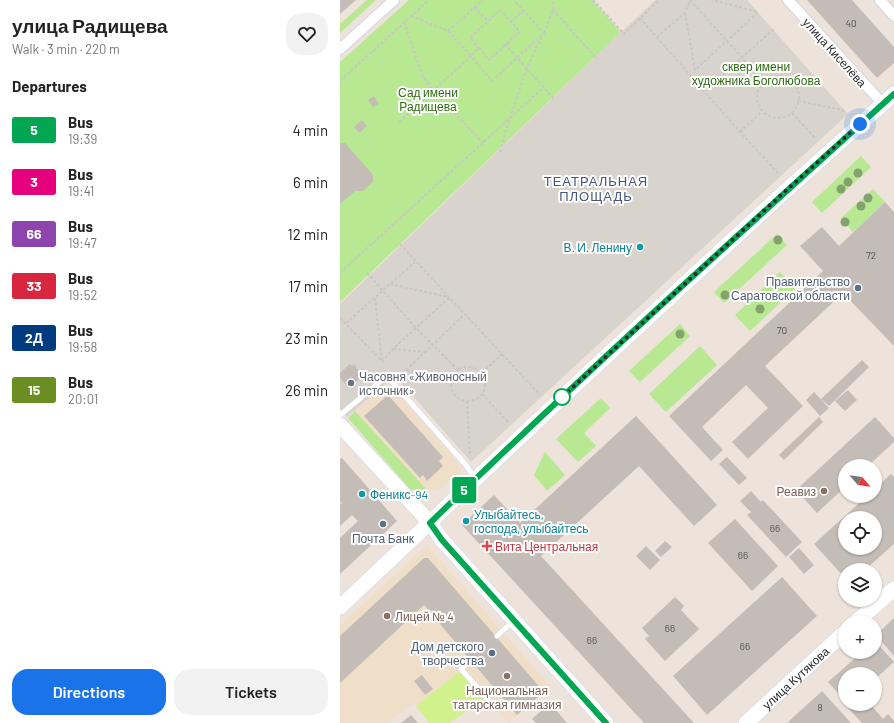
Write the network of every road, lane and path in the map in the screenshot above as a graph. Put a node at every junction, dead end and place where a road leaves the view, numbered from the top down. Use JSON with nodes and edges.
{"nodes":[{"id":1,"x":394,"y":0,"type":"edge"},
{"id":2,"x":429,"y":0,"type":"edge"},
{"id":3,"x":483,"y":0,"type":"edge"},
{"id":4,"x":514,"y":0,"type":"edge"},
{"id":5,"x":553,"y":0,"type":"edge"},
{"id":6,"x":594,"y":0,"type":"edge"},
{"id":7,"x":659,"y":0,"type":"edge"},
{"id":8,"x":691,"y":0,"type":"edge"},
{"id":9,"x":712,"y":0,"type":"edge"},
{"id":10,"x":788,"y":0,"type":"edge"},
{"id":11,"x":880,"y":0,"type":"edge"},
{"id":12,"x":474,"y":7,"type":"junction"},
{"id":13,"x":523,"y":10,"type":"junction"},
{"id":14,"x":553,"y":10,"type":"junction"},
{"id":15,"x":685,"y":13,"type":"junction"},
{"id":16,"x":411,"y":16,"type":"junction"},
{"id":17,"x":894,"y":16,"type":"edge"},
{"id":18,"x":640,"y":18,"type":"junction"},
{"id":19,"x":488,"y":21,"type":"junction"},
{"id":20,"x":404,"y":22,"type":"junction"},
{"id":21,"x":511,"y":22,"type":"junction"},
{"id":22,"x":774,"y":29,"type":"dead end"},
{"id":23,"x":448,"y":31,"type":"junction"},
{"id":24,"x":544,"y":33,"type":"junction"},
{"id":25,"x":657,"y":37,"type":"junction"},
{"id":26,"x":727,"y":41,"type":"junction"},
{"id":27,"x":505,"y":44,"type":"junction"},
{"id":28,"x":340,"y":48,"type":"edge"},
{"id":29,"x":479,"y":48,"type":"junction"},
{"id":30,"x":471,"y":56,"type":"junction"},
{"id":31,"x":517,"y":58,"type":"junction"},
{"id":32,"x":742,"y":58,"type":"junction"},
{"id":33,"x":597,"y":59,"type":"dead end"},
{"id":34,"x":527,"y":68,"type":"junction"},
{"id":35,"x":695,"y":70,"type":"junction"},
{"id":36,"x":690,"y":74,"type":"junction"},
{"id":37,"x":340,"y":81,"type":"edge"},
{"id":38,"x":764,"y":82,"type":"junction"},
{"id":39,"x":544,"y":88,"type":"junction"},
{"id":40,"x":704,"y":90,"type":"junction"},
{"id":41,"x":434,"y":91,"type":"junction"},
{"id":42,"x":894,"y":94,"type":"edge"},
{"id":43,"x":554,"y":100,"type":"dead end"},
{"id":44,"x":798,"y":101,"type":"junction"},
{"id":45,"x":883,"y":104,"type":"junction"},
{"id":46,"x":762,"y":111,"type":"junction"},
{"id":47,"x":792,"y":113,"type":"junction"},
{"id":48,"x":845,"y":113,"type":"dead end"},
{"id":49,"x":509,"y":120,"type":"junction"},
{"id":50,"x":399,"y":122,"type":"dead end"},
{"id":51,"x":740,"y":132,"type":"junction"},
{"id":52,"x":816,"y":139,"type":"dead end"},
{"id":53,"x":483,"y":143,"type":"junction"},
{"id":54,"x":500,"y":152,"type":"dead end"},
{"id":55,"x":778,"y":173,"type":"dead end"},
{"id":56,"x":400,"y":244,"type":"dead end"},
{"id":57,"x":415,"y":262,"type":"junction"},
{"id":58,"x":340,"y":272,"type":"edge"},
{"id":59,"x":367,"y":273,"type":"dead end"},
{"id":60,"x":390,"y":284,"type":"junction"},
{"id":61,"x":383,"y":291,"type":"junction"},
{"id":62,"x":450,"y":297,"type":"junction"},
{"id":63,"x":375,"y":298,"type":"junction"},
{"id":64,"x":465,"y":314,"type":"junction"},
{"id":65,"x":340,"y":318,"type":"edge"},
{"id":66,"x":346,"y":323,"type":"junction"},
{"id":67,"x":416,"y":328,"type":"junction"},
{"id":68,"x":433,"y":345,"type":"junction"},
{"id":69,"x":393,"y":349,"type":"junction"},
{"id":70,"x":425,"y":352,"type":"junction"},
{"id":71,"x":502,"y":354,"type":"junction"},
{"id":72,"x":382,"y":362,"type":"junction"},
{"id":73,"x":458,"y":370,"type":"junction"},
{"id":74,"x":482,"y":373,"type":"junction"},
{"id":75,"x":452,"y":380,"type":"junction"},
{"id":76,"x":482,"y":394,"type":"junction"},
{"id":77,"x":540,"y":395,"type":"dead end"},
{"id":78,"x":467,"y":401,"type":"junction"},
{"id":79,"x":340,"y":415,"type":"edge"},
{"id":80,"x":509,"y":423,"type":"dead end"},
{"id":81,"x":340,"y":425,"type":"edge"},
{"id":82,"x":470,"y":460,"type":"dead end"},
{"id":83,"x":476,"y":478,"type":"junction"},
{"id":84,"x":430,"y":523,"type":"junction"},
{"id":85,"x":894,"y":589,"type":"edge"},
{"id":86,"x":340,"y":607,"type":"edge"},
{"id":87,"x":864,"y":615,"type":"edge"},
{"id":88,"x":514,"y":620,"type":"junction"},
{"id":89,"x":497,"y":636,"type":"dead end"},
{"id":90,"x":838,"y":638,"type":"edge"},
{"id":91,"x":471,"y":660,"type":"dead end"},
{"id":92,"x":493,"y":705,"type":"dead end"},
{"id":93,"x":605,"y":722,"type":"edge"},
{"id":94,"x":746,"y":723,"type":"edge"}],
"edges":[{"from":1,"to":28,"type":"street"},
{"from":2,"to":16,"type":"path"},
{"from":3,"to":12,"type":"path"},
{"from":4,"to":13,"type":"path"},
{"from":5,"to":14,"type":"path"},
{"from":6,"to":18,"type":"path"},
{"from":7,"to":18,"type":"path"},
{"from":8,"to":15,"type":"path"},
{"from":8,"to":26,"type":"path"},
{"from":9,"to":26,"type":"path"},
{"from":10,"to":45,"type":"street","name":"улица Киселёва"},
{"from":11,"to":17,"type":"street"},
{"from":12,"to":19,"type":"path"},
{"from":12,"to":23,"type":"path"},
{"from":13,"to":21,"type":"path"},
{"from":13,"to":24,"type":"path"},
{"from":14,"to":24,"type":"path"},
{"from":14,"to":33,"type":"path"},
{"from":15,"to":25,"type":"path"},
{"from":15,"to":35,"type":"path"},
{"from":16,"to":20,"type":"path"},
{"from":16,"to":23,"type":"path"},
{"from":18,"to":25,"type":"path"},
{"from":19,"to":21,"type":"path"},
{"from":19,"to":29,"type":"path"},
{"from":20,"to":37,"type":"path"},
{"from":20,"to":41,"type":"path"},
{"from":21,"to":27,"type":"path"},
{"from":22,"to":32,"type":"path"},
{"from":23,"to":30,"type":"path"},
{"from":24,"to":31,"type":"path"},
{"from":24,"to":34,"type":"path"},
{"from":25,"to":36,"type":"path"},
{"from":26,"to":32,"type":"path"},
{"from":26,"to":35,"type":"path"},
{"from":27,"to":29,"type":"path"},
{"from":27,"to":31,"type":"path"},
{"from":29,"to":30,"type":"path"},
{"from":30,"to":31,"type":"path"},
{"from":30,"to":41,"type":"path"},
{"from":31,"to":34,"type":"path"},
{"from":32,"to":38,"type":"path"},
{"from":32,"to":40,"type":"path"},
{"from":34,"to":39,"type":"path"},
{"from":34,"to":49,"type":"path"},
{"from":35,"to":36,"type":"path"},
{"from":36,"to":40,"type":"path"},
{"from":38,"to":44,"type":"path"},
{"from":38,"to":46,"type":"path"},
{"from":39,"to":43,"type":"path"},
{"from":39,"to":49,"type":"path"},
{"from":40,"to":51,"type":"path"},
{"from":41,"to":50,"type":"path"},
{"from":41,"to":53,"type":"path"},
{"from":42,"to":45,"type":"main road"},
{"from":44,"to":47,"type":"path"},
{"from":44,"to":48,"type":"path"},
{"from":45,"to":83,"type":"main road"},
{"from":46,"to":47,"type":"path"},
{"from":46,"to":51,"type":"path"},
{"from":47,"to":52,"type":"path"},
{"from":49,"to":53,"type":"path"},
{"from":49,"to":54,"type":"path"},
{"from":51,"to":55,"type":"path"},
{"from":53,"to":58,"type":"path"},
{"from":56,"to":57,"type":"path"},
{"from":57,"to":60,"type":"path"},
{"from":57,"to":62,"type":"path"},
{"from":59,"to":61,"type":"path"},
{"from":60,"to":61,"type":"path"},
{"from":60,"to":62,"type":"path"},
{"from":61,"to":63,"type":"path"},
{"from":61,"to":67,"type":"path"},
{"from":62,"to":64,"type":"path"},
{"from":62,"to":67,"type":"path"},
{"from":63,"to":66,"type":"path"},
{"from":63,"to":72,"type":"path"},
{"from":64,"to":68,"type":"path"},
{"from":64,"to":71,"type":"path"},
{"from":65,"to":66,"type":"path"},
{"from":66,"to":72,"type":"path"},
{"from":67,"to":68,"type":"path"},
{"from":67,"to":69,"type":"path"},
{"from":68,"to":70,"type":"path"},
{"from":68,"to":73,"type":"path"},
{"from":69,"to":70,"type":"path"},
{"from":69,"to":72,"type":"path"},
{"from":70,"to":75,"type":"path"},
{"from":71,"to":74,"type":"path"},
{"from":71,"to":77,"type":"path"},
{"from":73,"to":74,"type":"path"},
{"from":73,"to":75,"type":"path"},
{"from":74,"to":76,"type":"path"},
{"from":75,"to":78,"type":"path"},
{"from":76,"to":78,"type":"path"},
{"from":76,"to":80,"type":"path"},
{"from":78,"to":82,"type":"path"},
{"from":79,"to":83,"type":"lane"},
{"from":81,"to":84,"type":"main road"},
{"from":83,"to":84,"type":"main road"},
{"from":84,"to":86,"type":"main road"},
{"from":84,"to":88,"type":"main road"},
{"from":85,"to":87,"type":"main road"},
{"from":88,"to":89,"type":"lane"},
{"from":88,"to":93,"type":"main road"},
{"from":90,"to":94,"type":"main road","name":"улица Кутякова"},
{"from":91,"to":92,"type":"lane"}]}
